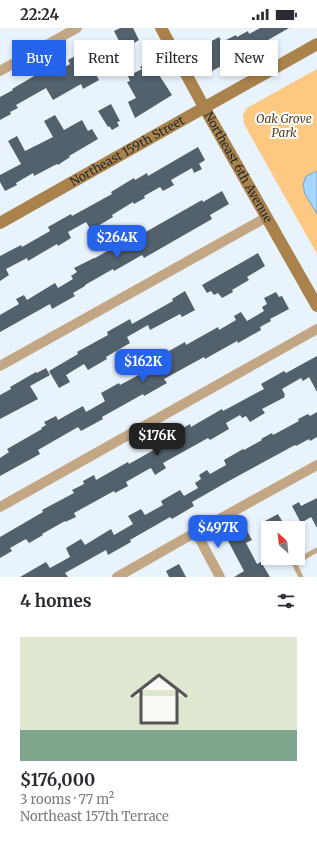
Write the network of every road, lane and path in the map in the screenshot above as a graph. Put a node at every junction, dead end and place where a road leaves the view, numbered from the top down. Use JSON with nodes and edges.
{"nodes":[{"id":1,"x":77,"y":28,"type":"edge"},
{"id":2,"x":161,"y":28,"type":"edge"},
{"id":3,"x":317,"y":44,"type":"edge"},
{"id":4,"x":0,"y":71,"type":"edge"},
{"id":5,"x":204,"y":107,"type":"junction"},
{"id":6,"x":266,"y":217,"type":"junction"},
{"id":7,"x":0,"y":223,"type":"edge"},
{"id":8,"x":317,"y":306,"type":"edge"},
{"id":9,"x":317,"y":329,"type":"edge"},
{"id":10,"x":0,"y":366,"type":"edge"},
{"id":11,"x":317,"y":465,"type":"edge"},
{"id":12,"x":0,"y":506,"type":"edge"},
{"id":13,"x":196,"y":532,"type":"junction"},
{"id":14,"x":317,"y":550,"type":"edge"},
{"id":15,"x":117,"y":577,"type":"edge"},
{"id":16,"x":220,"y":577,"type":"edge"},
{"id":17,"x":302,"y":577,"type":"edge"}],
"edges":[{"from":1,"to":4,"type":"street"},
{"from":2,"to":5,"type":"street","name":"Northeast 6th Avenue"},
{"from":3,"to":5,"type":"street","name":"Northeast 159th Street"},
{"from":5,"to":6,"type":"street","name":"Northeast 6th Avenue"},
{"from":5,"to":7,"type":"street","name":"Northeast 159th Street"},
{"from":6,"to":8,"type":"street","name":"Northeast 6th Avenue"},
{"from":6,"to":10,"type":"street"},
{"from":9,"to":12,"type":"street"},
{"from":11,"to":13,"type":"street"},
{"from":13,"to":15,"type":"street"},
{"from":13,"to":16,"type":"street"},
{"from":14,"to":17,"type":"lane"}]}
